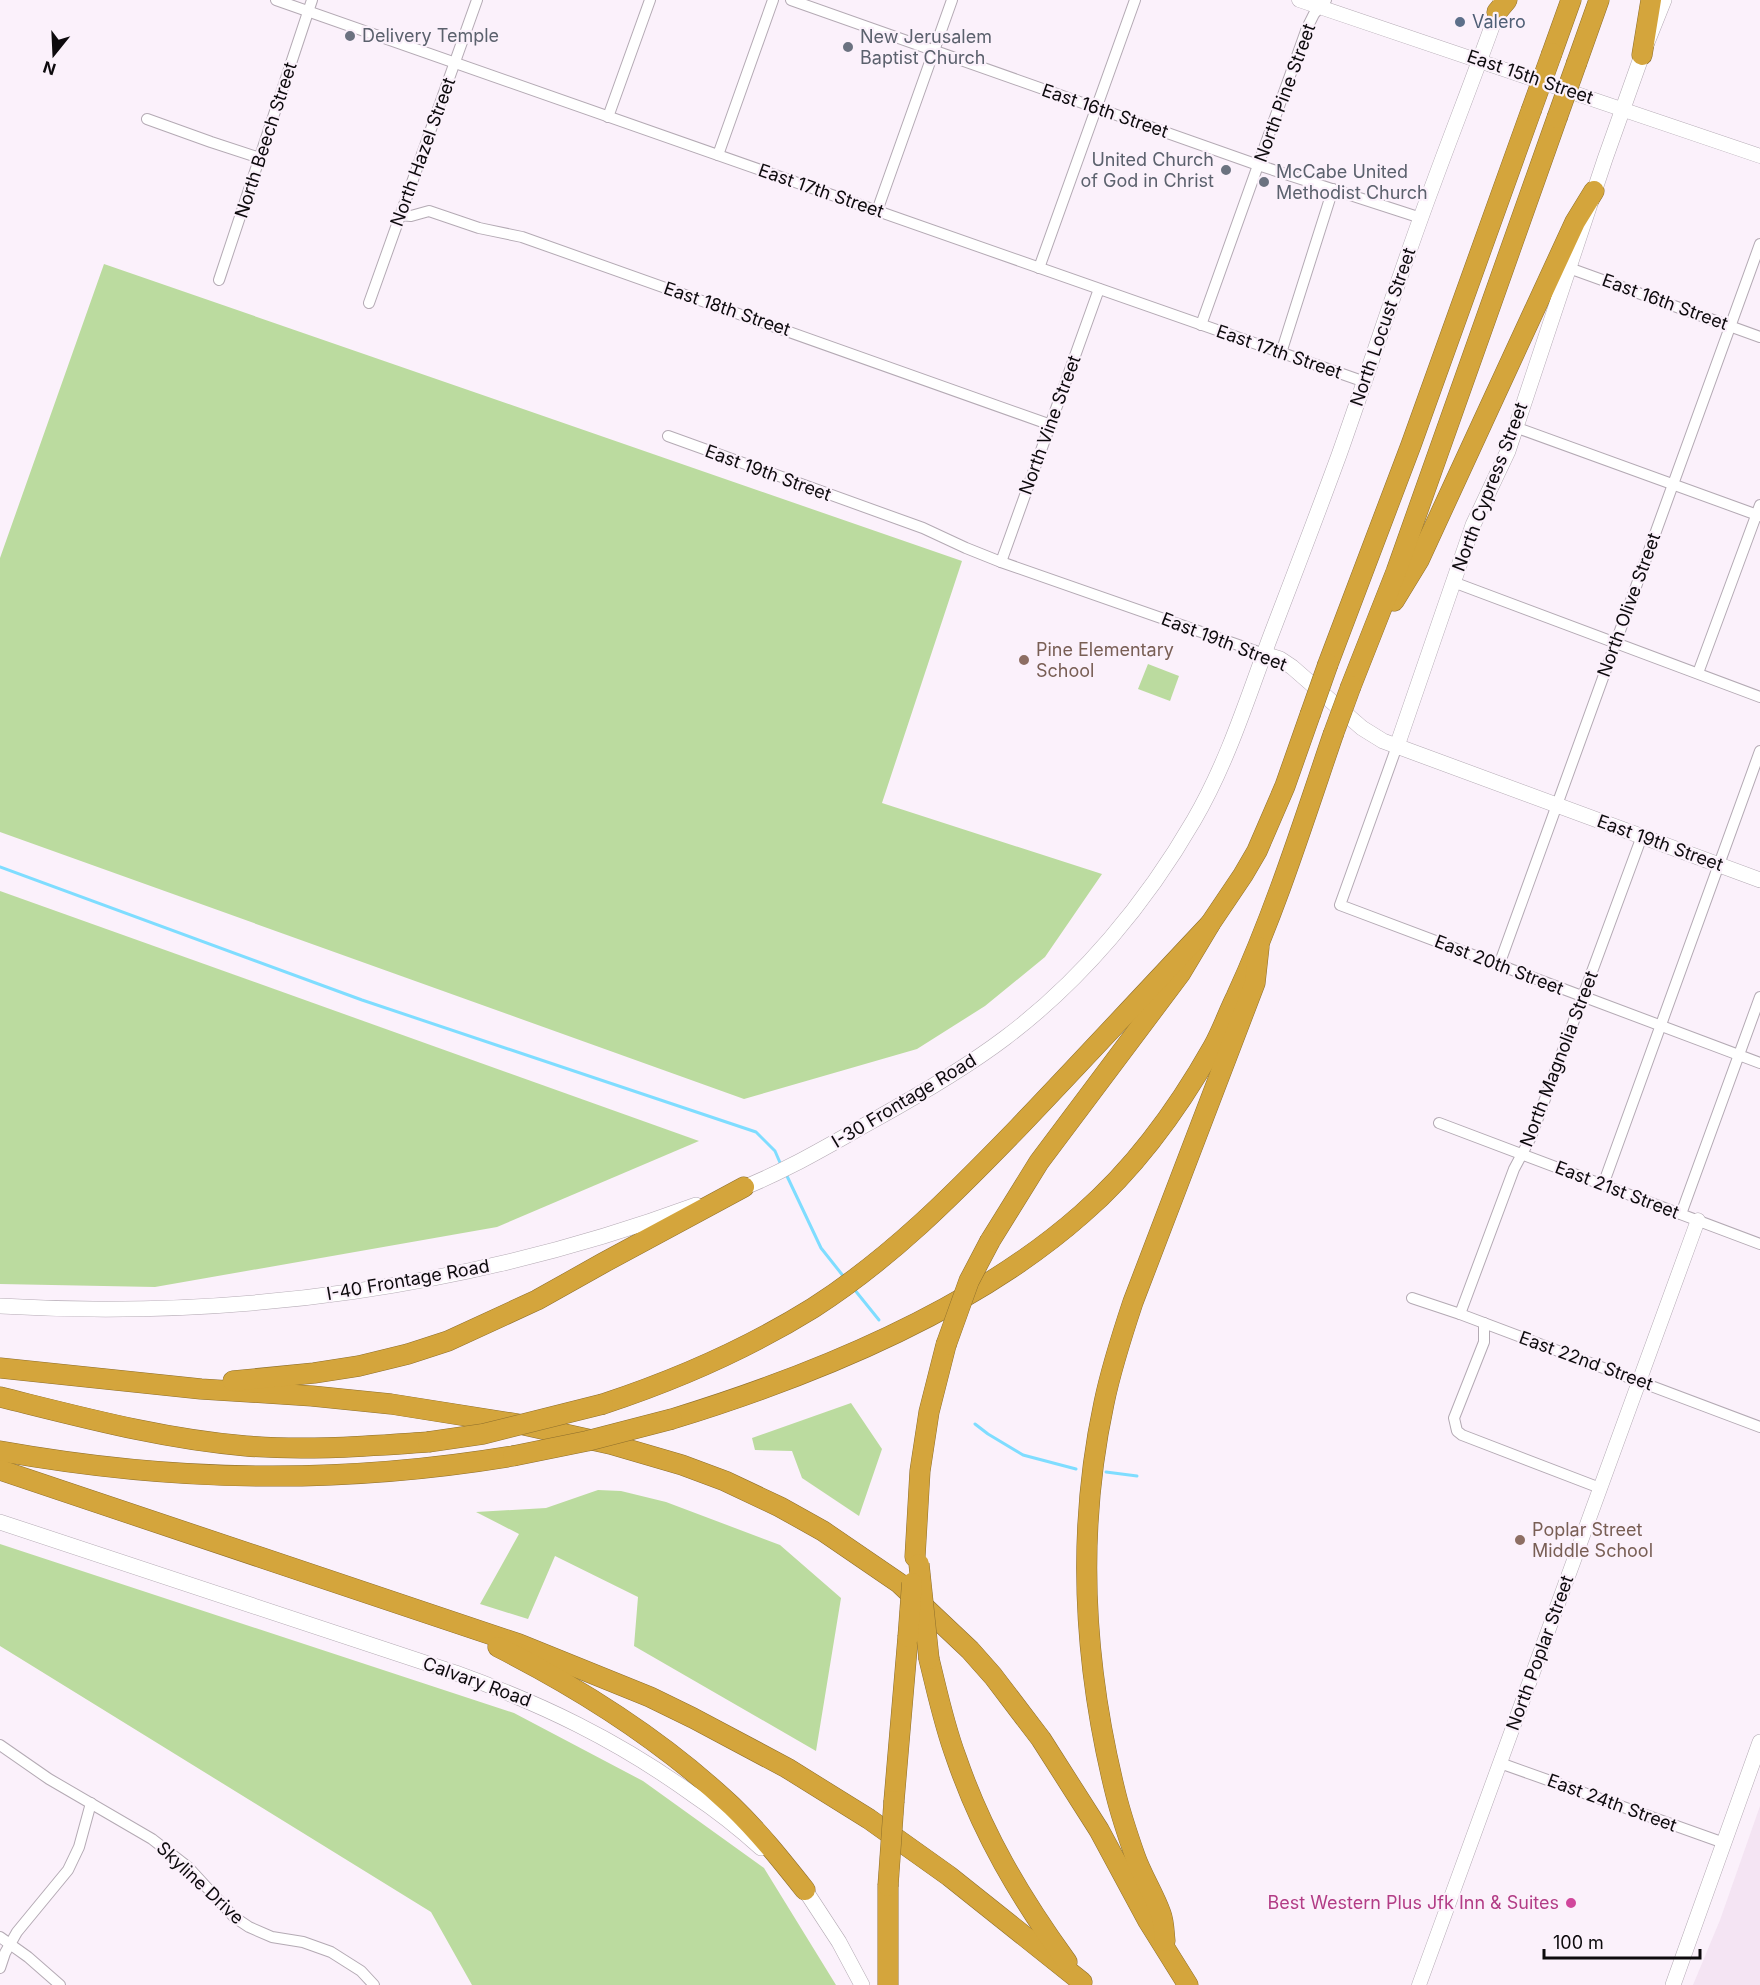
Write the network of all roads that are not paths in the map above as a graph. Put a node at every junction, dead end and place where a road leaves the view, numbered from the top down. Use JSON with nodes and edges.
{"nodes":[{"id":1,"x":276,"y":0,"type":"edge"},
{"id":2,"x":312,"y":0,"type":"edge"},
{"id":3,"x":477,"y":0,"type":"edge"},
{"id":4,"x":650,"y":0,"type":"edge"},
{"id":5,"x":773,"y":0,"type":"edge"},
{"id":6,"x":791,"y":0,"type":"edge"},
{"id":7,"x":952,"y":0,"type":"edge"},
{"id":8,"x":1135,"y":0,"type":"edge"},
{"id":9,"x":1299,"y":0,"type":"edge"},
{"id":10,"x":1571,"y":0,"type":"edge"},
{"id":11,"x":1599,"y":0,"type":"edge"},
{"id":12,"x":1652,"y":0,"type":"edge"},
{"id":13,"x":1664,"y":0,"type":"edge"},
{"id":14,"x":1322,"y":4,"type":"edge"},
{"id":15,"x":1502,"y":4,"type":"edge"},
{"id":16,"x":309,"y":11,"type":"junction"},
{"id":17,"x":934,"y":51,"type":"junction"},
{"id":18,"x":1642,"y":55,"type":"junction"},
{"id":19,"x":1480,"y":60,"type":"junction"},
{"id":20,"x":455,"y":63,"type":"junction"},
{"id":21,"x":1096,"y":108,"type":"junction"},
{"id":22,"x":1622,"y":109,"type":"junction"},
{"id":23,"x":608,"y":117,"type":"junction"},
{"id":24,"x":147,"y":118,"type":"dead end"},
{"id":25,"x":718,"y":155,"type":"junction"},
{"id":26,"x":1760,"y":156,"type":"edge"},
{"id":27,"x":260,"y":158,"type":"junction"},
{"id":28,"x":1258,"y":165,"type":"junction"},
{"id":29,"x":1333,"y":189,"type":"junction"},
{"id":30,"x":1594,"y":192,"type":"junction"},
{"id":31,"x":877,"y":211,"type":"junction"},
{"id":32,"x":400,"y":216,"type":"junction"},
{"id":33,"x":1421,"y":218,"type":"junction"},
{"id":34,"x":1760,"y":244,"type":"edge"},
{"id":35,"x":1039,"y":268,"type":"junction"},
{"id":36,"x":1569,"y":268,"type":"junction"},
{"id":37,"x":219,"y":280,"type":"dead end"},
{"id":38,"x":1099,"y":289,"type":"junction"},
{"id":39,"x":369,"y":303,"type":"dead end"},
{"id":40,"x":1201,"y":325,"type":"junction"},
{"id":41,"x":1730,"y":326,"type":"junction"},
{"id":42,"x":1760,"y":337,"type":"edge"},
{"id":43,"x":1281,"y":353,"type":"junction"},
{"id":44,"x":1365,"y":382,"type":"junction"},
{"id":45,"x":1051,"y":425,"type":"junction"},
{"id":46,"x":1515,"y":427,"type":"junction"},
{"id":47,"x":668,"y":436,"type":"dead end"},
{"id":48,"x":1673,"y":484,"type":"junction"},
{"id":49,"x":1759,"y":512,"type":"edge"},
{"id":50,"x":1001,"y":562,"type":"junction"},
{"id":51,"x":1453,"y":582,"type":"junction"},
{"id":52,"x":1616,"y":643,"type":"junction"},
{"id":53,"x":1366,"y":645,"type":"junction"},
{"id":54,"x":1264,"y":654,"type":"junction"},
{"id":55,"x":1698,"y":673,"type":"junction"},
{"id":56,"x":1760,"y":697,"type":"edge"},
{"id":57,"x":1397,"y":746,"type":"junction"},
{"id":58,"x":1760,"y":751,"type":"edge"},
{"id":59,"x":1557,"y":805,"type":"junction"},
{"id":60,"x":1642,"y":836,"type":"junction"},
{"id":61,"x":1719,"y":864,"type":"junction"},
{"id":62,"x":1760,"y":880,"type":"edge"},
{"id":63,"x":1340,"y":905,"type":"joint"},
{"id":64,"x":1210,"y":924,"type":"junction"},
{"id":65,"x":1259,"y":947,"type":"junction"},
{"id":66,"x":1499,"y":965,"type":"junction"},
{"id":67,"x":1583,"y":997,"type":"junction"},
{"id":68,"x":1760,"y":997,"type":"edge"},
{"id":69,"x":1660,"y":1026,"type":"junction"},
{"id":70,"x":1739,"y":1055,"type":"junction"},
{"id":71,"x":1760,"y":1063,"type":"edge"},
{"id":72,"x":1439,"y":1123,"type":"dead end"},
{"id":73,"x":1522,"y":1155,"type":"junction"},
{"id":74,"x":798,"y":1161,"type":"joint"},
{"id":75,"x":1603,"y":1185,"type":"junction"},
{"id":76,"x":744,"y":1187,"type":"junction"},
{"id":77,"x":1681,"y":1214,"type":"junction"},
{"id":78,"x":1698,"y":1220,"type":"junction"},
{"id":79,"x":1760,"y":1244,"type":"edge"},
{"id":80,"x":1412,"y":1298,"type":"dead end"},
{"id":81,"x":0,"y":1306,"type":"edge"},
{"id":82,"x":1460,"y":1314,"type":"junction"},
{"id":83,"x":1484,"y":1323,"type":"junction"},
{"id":84,"x":0,"y":1368,"type":"edge"},
{"id":85,"x":1639,"y":1381,"type":"junction"},
{"id":86,"x":201,"y":1389,"type":"junction"},
{"id":87,"x":0,"y":1397,"type":"edge"},
{"id":88,"x":1760,"y":1427,"type":"edge"},
{"id":89,"x":0,"y":1451,"type":"edge"},
{"id":90,"x":0,"y":1470,"type":"edge"},
{"id":91,"x":1600,"y":1488,"type":"junction"},
{"id":92,"x":0,"y":1522,"type":"edge"},
{"id":93,"x":917,"y":1553,"type":"junction"},
{"id":94,"x":428,"y":1614,"type":"junction"},
{"id":95,"x":1760,"y":1742,"type":"edge"},
{"id":96,"x":0,"y":1745,"type":"edge"},
{"id":97,"x":1500,"y":1763,"type":"junction"},
{"id":98,"x":91,"y":1803,"type":"junction"},
{"id":99,"x":1724,"y":1844,"type":"junction"},
{"id":100,"x":805,"y":1890,"type":"junction"},
{"id":101,"x":0,"y":1937,"type":"edge"},
{"id":102,"x":10,"y":1944,"type":"junction"},
{"id":103,"x":1166,"y":1946,"type":"junction"},
{"id":104,"x":0,"y":1968,"type":"edge"},
{"id":105,"x":1083,"y":1984,"type":"edge"},
{"id":106,"x":60,"y":1985,"type":"edge"},
{"id":107,"x":374,"y":1985,"type":"edge"},
{"id":108,"x":862,"y":1985,"type":"edge"},
{"id":109,"x":888,"y":1985,"type":"edge"},
{"id":110,"x":1188,"y":1985,"type":"edge"},
{"id":111,"x":1419,"y":1985,"type":"edge"},
{"id":112,"x":1672,"y":1985,"type":"edge"}],
"edges":[{"from":1,"to":16,"type":"street","name":"East 17th Street"},
{"from":2,"to":16,"type":"street","name":"North Beech Street"},
{"from":3,"to":20,"type":"street","name":"North Hazel Street"},
{"from":4,"to":23,"type":"street"},
{"from":5,"to":25,"type":"street"},
{"from":6,"to":17,"type":"street","name":"East 16th Street"},
{"from":7,"to":17,"type":"street"},
{"from":8,"to":21,"type":"street"},
{"from":9,"to":14,"type":"street","name":"East 15th Street"},
{"from":10,"to":64,"type":"highway","bridge":true},
{"from":11,"to":53,"type":"highway","bridge":true},
{"from":12,"to":18,"type":"highway"},
{"from":13,"to":18,"type":"main road","name":"North Cypress Street"},
{"from":14,"to":19,"type":"street","name":"East 15th Street"},
{"from":14,"to":28,"type":"street","name":"North Pine Street"},
{"from":15,"to":19,"type":"main road","name":"North Locust Street"},
{"from":16,"to":20,"type":"street","name":"East 17th Street"},
{"from":16,"to":27,"type":"street","name":"North Beech Street"},
{"from":17,"to":21,"type":"street","name":"East 16th Street"},
{"from":17,"to":31,"type":"street"},
{"from":18,"to":22,"type":"main road","name":"North Cypress Street"},
{"from":19,"to":22,"type":"street","name":"East 15th Street"},
{"from":19,"to":33,"type":"main road","name":"North Locust Street"},
{"from":20,"to":23,"type":"street","name":"East 17th Street"},
{"from":20,"to":32,"type":"street","name":"North Hazel Street"},
{"from":21,"to":28,"type":"street","name":"East 16th Street"},
{"from":21,"to":35,"type":"street"},
{"from":22,"to":26,"type":"street","name":"East 15th Street"},
{"from":22,"to":30,"type":"main road","name":"North Cypress Street"},
{"from":23,"to":25,"type":"street","name":"East 17th Street"},
{"from":24,"to":27,"type":"street"},
{"from":25,"to":31,"type":"street","name":"East 17th Street"},
{"from":27,"to":37,"type":"street","name":"North Beech Street"},
{"from":28,"to":29,"type":"street","name":"East 16th Street"},
{"from":28,"to":40,"type":"street","name":"North Pine Street"},
{"from":29,"to":33,"type":"street","name":"East 16th Street"},
{"from":29,"to":43,"type":"street"},
{"from":30,"to":36,"type":"main road","name":"North Cypress Street"},
{"from":30,"to":53,"type":"highway"},
{"from":31,"to":35,"type":"street","name":"East 17th Street"},
{"from":32,"to":39,"type":"street","name":"North Hazel Street"},
{"from":32,"to":45,"type":"street","name":"East 18th Street"},
{"from":33,"to":44,"type":"main road","name":"North Locust Street"},
{"from":34,"to":41,"type":"street","name":"North Olive Street"},
{"from":35,"to":38,"type":"street","name":"East 17th Street"},
{"from":36,"to":41,"type":"street","name":"East 16th Street"},
{"from":36,"to":46,"type":"main road","name":"North Cypress Street"},
{"from":38,"to":40,"type":"street","name":"East 17th Street"},
{"from":38,"to":45,"type":"street","name":"North Vine Street"},
{"from":40,"to":43,"type":"street","name":"East 17th Street"},
{"from":41,"to":42,"type":"street","name":"East 16th Street"},
{"from":41,"to":48,"type":"street","name":"North Olive Street"},
{"from":43,"to":44,"type":"street","name":"East 17th Street"},
{"from":44,"to":54,"type":"main road","name":"North Locust Street"},
{"from":45,"to":50,"type":"street","name":"North Vine Street"},
{"from":46,"to":48,"type":"street"},
{"from":46,"to":51,"type":"main road","name":"North Cypress Street"},
{"from":47,"to":50,"type":"street","name":"East 19th Street"},
{"from":48,"to":49,"type":"street"},
{"from":48,"to":52,"type":"street","name":"North Olive Street"},
{"from":49,"to":55,"type":"street"},
{"from":50,"to":54,"type":"street","name":"East 19th Street"},
{"from":51,"to":52,"type":"street"},
{"from":51,"to":57,"type":"main road","name":"North Cypress Street"},
{"from":52,"to":55,"type":"street"},
{"from":52,"to":59,"type":"street","name":"North Olive Street"},
{"from":53,"to":65,"type":"highway","bridge":true},
{"from":54,"to":57,"type":"main road","name":"East 19th Street"},
{"from":54,"to":74,"type":"main road","name":"I-30 Frontage Road"},
{"from":55,"to":56,"type":"street"},
{"from":57,"to":59,"type":"main road","name":"East 19th Street"},
{"from":57,"to":63,"type":"street","name":"North Cypress Street"},
{"from":58,"to":61,"type":"street"},
{"from":59,"to":60,"type":"main road","name":"East 19th Street"},
{"from":59,"to":66,"type":"street","name":"North Olive Street"},
{"from":60,"to":61,"type":"main road","name":"East 19th Street"},
{"from":60,"to":67,"type":"street","name":"North Magnolia Street"},
{"from":61,"to":62,"type":"main road","name":"East 19th Street"},
{"from":61,"to":69,"type":"street"},
{"from":63,"to":66,"type":"street","name":"East 20th Street"},
{"from":64,"to":87,"type":"highway","bridge":true},
{"from":64,"to":93,"type":"highway","bridge":true},
{"from":65,"to":89,"type":"highway","bridge":true},
{"from":65,"to":103,"type":"highway"},
{"from":66,"to":67,"type":"street","name":"East 20th Street"},
{"from":67,"to":69,"type":"street","name":"East 20th Street"},
{"from":67,"to":73,"type":"street","name":"North Magnolia Street"},
{"from":68,"to":70,"type":"street"},
{"from":69,"to":70,"type":"street","name":"East 20th Street"},
{"from":69,"to":75,"type":"street"},
{"from":70,"to":71,"type":"street","name":"East 20th Street"},
{"from":70,"to":77,"type":"street"},
{"from":72,"to":73,"type":"street","name":"East 21st Street"},
{"from":73,"to":75,"type":"street","name":"East 21st Street"},
{"from":73,"to":82,"type":"street","name":"North Magnolia Street"},
{"from":74,"to":76,"type":"main road","name":"I-40 Frontage Road"},
{"from":75,"to":77,"type":"street","name":"East 21st Street"},
{"from":76,"to":81,"type":"main road","name":"I-40 Frontage Road"},
{"from":76,"to":86,"type":"highway"},
{"from":77,"to":78,"type":"street","name":"East 21st Street"},
{"from":78,"to":79,"type":"street","name":"East 21st Street"},
{"from":78,"to":85,"type":"street","name":"North Poplar Street"},
{"from":80,"to":82,"type":"street","name":"East 22nd Street"},
{"from":82,"to":83,"type":"street","name":"East 22nd Street"},
{"from":83,"to":85,"type":"street","name":"East 22nd Street"},
{"from":83,"to":91,"type":"street"},
{"from":84,"to":86,"type":"highway"},
{"from":85,"to":88,"type":"street","name":"East 22nd Street"},
{"from":85,"to":91,"type":"street","name":"North Poplar Street"},
{"from":86,"to":103,"type":"highway"},
{"from":90,"to":94,"type":"highway"},
{"from":91,"to":97,"type":"street","name":"North Poplar Street"},
{"from":92,"to":100,"type":"main road","name":"Calvary Road"},
{"from":93,"to":105,"type":"highway","bridge":true},
{"from":93,"to":109,"type":"highway","bridge":true},
{"from":94,"to":100,"type":"highway"},
{"from":94,"to":105,"type":"highway"},
{"from":95,"to":99,"type":"main road"},
{"from":96,"to":98,"type":"street","name":"Skyline Drive"},
{"from":97,"to":99,"type":"street","name":"East 24th Street"},
{"from":97,"to":111,"type":"street","name":"North Poplar Street"},
{"from":98,"to":102,"type":"street"},
{"from":98,"to":107,"type":"street","name":"Skyline Drive"},
{"from":99,"to":112,"type":"main road"},
{"from":100,"to":108,"type":"main road","name":"Calvary Road"},
{"from":101,"to":102,"type":"street"},
{"from":102,"to":104,"type":"street"},
{"from":102,"to":106,"type":"street"},
{"from":103,"to":110,"type":"highway"}]}
